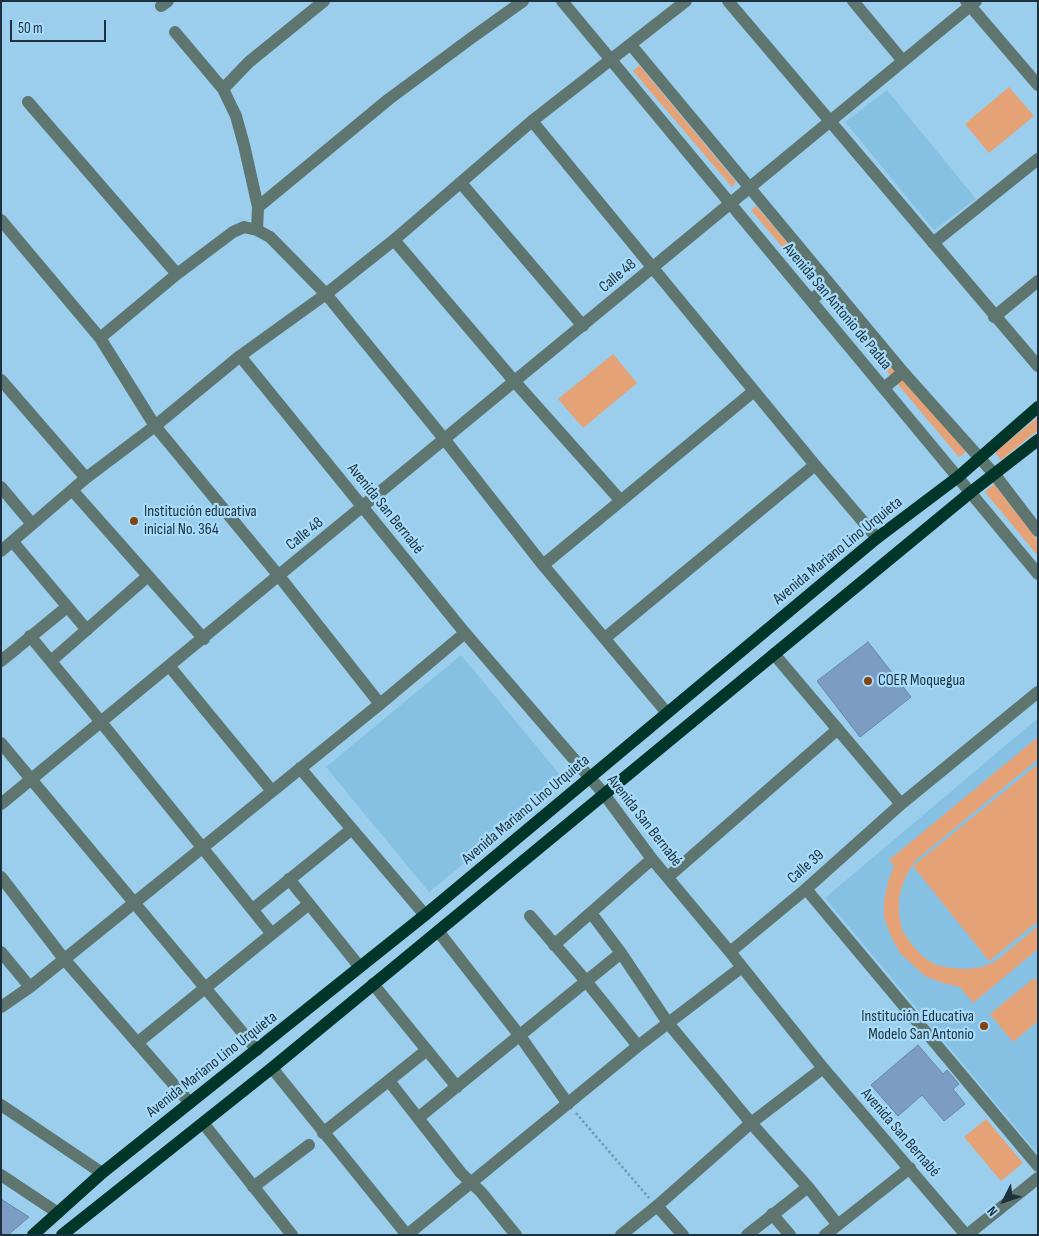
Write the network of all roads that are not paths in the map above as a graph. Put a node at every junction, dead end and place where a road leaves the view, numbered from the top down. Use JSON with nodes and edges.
{"nodes":[{"id":1,"x":324,"y":1,"type":"edge"},
{"id":2,"x":523,"y":1,"type":"edge"},
{"id":3,"x":562,"y":1,"type":"edge"},
{"id":4,"x":686,"y":1,"type":"edge"},
{"id":5,"x":728,"y":1,"type":"edge"},
{"id":6,"x":853,"y":1,"type":"edge"},
{"id":7,"x":971,"y":3,"type":"edge"},
{"id":8,"x":175,"y":32,"type":"dead end"},
{"id":9,"x":631,"y":45,"type":"junction"},
{"id":10,"x":611,"y":61,"type":"junction"},
{"id":11,"x":903,"y":61,"type":"junction"},
{"id":12,"x":1038,"y":85,"type":"edge"},
{"id":13,"x":223,"y":89,"type":"junction"},
{"id":14,"x":28,"y":102,"type":"dead end"},
{"id":15,"x":532,"y":121,"type":"junction"},
{"id":16,"x":831,"y":121,"type":"junction"},
{"id":17,"x":1038,"y":159,"type":"edge"},
{"id":18,"x":461,"y":183,"type":"junction"},
{"id":19,"x":749,"y":188,"type":"junction"},
{"id":20,"x":730,"y":204,"type":"junction"},
{"id":21,"x":258,"y":208,"type":"junction"},
{"id":22,"x":1,"y":220,"type":"edge"},
{"id":23,"x":257,"y":230,"type":"junction"},
{"id":24,"x":394,"y":240,"type":"junction"},
{"id":25,"x":933,"y":243,"type":"junction"},
{"id":26,"x":653,"y":268,"type":"junction"},
{"id":27,"x":177,"y":274,"type":"junction"},
{"id":28,"x":1038,"y":281,"type":"edge"},
{"id":29,"x":830,"y":285,"type":"junction"},
{"id":30,"x":326,"y":294,"type":"junction"},
{"id":31,"x":811,"y":300,"type":"junction"},
{"id":32,"x":994,"y":316,"type":"junction"},
{"id":33,"x":582,"y":326,"type":"junction"},
{"id":34,"x":100,"y":338,"type":"junction"},
{"id":35,"x":240,"y":356,"type":"junction"},
{"id":36,"x":1038,"y":366,"type":"edge"},
{"id":37,"x":903,"y":372,"type":"junction"},
{"id":38,"x":1,"y":380,"type":"edge"},
{"id":39,"x":515,"y":382,"type":"junction"},
{"id":40,"x":884,"y":388,"type":"junction"},
{"id":41,"x":754,"y":391,"type":"junction"},
{"id":42,"x":1038,"y":407,"type":"edge"},
{"id":43,"x":155,"y":426,"type":"junction"},
{"id":44,"x":445,"y":440,"type":"junction"},
{"id":45,"x":1038,"y":440,"type":"edge"},
{"id":46,"x":979,"y":458,"type":"junction"},
{"id":47,"x":815,"y":465,"type":"junction"},
{"id":48,"x":995,"y":475,"type":"junction"},
{"id":49,"x":958,"y":476,"type":"junction"},
{"id":50,"x":86,"y":478,"type":"junction"},
{"id":51,"x":1,"y":487,"type":"edge"},
{"id":52,"x":72,"y":490,"type":"junction"},
{"id":53,"x":971,"y":492,"type":"junction"},
{"id":54,"x":621,"y":501,"type":"junction"},
{"id":55,"x":362,"y":508,"type":"junction"},
{"id":56,"x":32,"y":524,"type":"junction"},
{"id":57,"x":1038,"y":531,"type":"edge"},
{"id":58,"x":877,"y":538,"type":"junction"},
{"id":59,"x":13,"y":542,"type":"junction"},
{"id":60,"x":1,"y":551,"type":"edge"},
{"id":61,"x":543,"y":565,"type":"junction"},
{"id":62,"x":1038,"y":574,"type":"edge"},
{"id":63,"x":148,"y":576,"type":"junction"},
{"id":64,"x":280,"y":576,"type":"junction"},
{"id":65,"x":67,"y":607,"type":"junction"},
{"id":66,"x":87,"y":630,"type":"junction"},
{"id":67,"x":465,"y":633,"type":"junction"},
{"id":68,"x":30,"y":636,"type":"junction"},
{"id":69,"x":605,"y":638,"type":"junction"},
{"id":70,"x":204,"y":639,"type":"junction"},
{"id":71,"x":774,"y":654,"type":"junction"},
{"id":72,"x":1,"y":661,"type":"edge"},
{"id":73,"x":51,"y":661,"type":"junction"},
{"id":74,"x":170,"y":667,"type":"junction"},
{"id":75,"x":1038,"y":692,"type":"edge"},
{"id":76,"x":380,"y":704,"type":"junction"},
{"id":77,"x":667,"y":712,"type":"junction"},
{"id":78,"x":101,"y":722,"type":"junction"},
{"id":79,"x":838,"y":729,"type":"junction"},
{"id":80,"x":1,"y":743,"type":"edge"},
{"id":81,"x":300,"y":768,"type":"junction"},
{"id":82,"x":590,"y":779,"type":"junction"},
{"id":83,"x":32,"y":780,"type":"junction"},
{"id":84,"x":272,"y":791,"type":"junction"},
{"id":85,"x":604,"y":794,"type":"junction"},
{"id":86,"x":1,"y":804,"type":"edge"},
{"id":87,"x":901,"y":804,"type":"junction"},
{"id":88,"x":352,"y":829,"type":"junction"},
{"id":89,"x":203,"y":847,"type":"junction"},
{"id":90,"x":652,"y":859,"type":"junction"},
{"id":91,"x":1,"y":877,"type":"edge"},
{"id":92,"x":668,"y":877,"type":"junction"},
{"id":93,"x":289,"y":879,"type":"junction"},
{"id":94,"x":806,"y":889,"type":"junction"},
{"id":95,"x":134,"y":903,"type":"junction"},
{"id":96,"x":309,"y":904,"type":"junction"},
{"id":97,"x":253,"y":909,"type":"junction"},
{"id":98,"x":591,"y":913,"type":"junction"},
{"id":99,"x":425,"y":915,"type":"junction"},
{"id":100,"x":530,"y":916,"type":"dead end"},
{"id":101,"x":438,"y":931,"type":"junction"},
{"id":102,"x":272,"y":934,"type":"junction"},
{"id":103,"x":554,"y":945,"type":"junction"},
{"id":104,"x":1,"y":952,"type":"edge"},
{"id":105,"x":730,"y":952,"type":"junction"},
{"id":106,"x":621,"y":953,"type":"junction"},
{"id":107,"x":64,"y":959,"type":"junction"},
{"id":108,"x":360,"y":966,"type":"junction"},
{"id":109,"x":742,"y":967,"type":"junction"},
{"id":110,"x":586,"y":981,"type":"junction"},
{"id":111,"x":374,"y":984,"type":"junction"},
{"id":112,"x":30,"y":987,"type":"junction"},
{"id":113,"x":206,"y":988,"type":"junction"},
{"id":114,"x":1,"y":1007,"type":"edge"},
{"id":115,"x":668,"y":1023,"type":"junction"},
{"id":116,"x":520,"y":1036,"type":"junction"},
{"id":117,"x":137,"y":1044,"type":"junction"},
{"id":118,"x":638,"y":1046,"type":"junction"},
{"id":119,"x":257,"y":1050,"type":"junction"},
{"id":120,"x":427,"y":1050,"type":"junction"},
{"id":121,"x":272,"y":1068,"type":"junction"},
{"id":122,"x":823,"y":1068,"type":"junction"},
{"id":123,"x":389,"y":1081,"type":"junction"},
{"id":124,"x":457,"y":1088,"type":"junction"},
{"id":125,"x":190,"y":1103,"type":"junction"},
{"id":126,"x":1,"y":1104,"type":"edge"},
{"id":127,"x":568,"y":1104,"type":"junction"},
{"id":128,"x":418,"y":1118,"type":"junction"},
{"id":129,"x":203,"y":1123,"type":"junction"},
{"id":130,"x":751,"y":1124,"type":"junction"},
{"id":131,"x":323,"y":1134,"type":"junction"},
{"id":132,"x":309,"y":1145,"type":"dead end"},
{"id":133,"x":1038,"y":1166,"type":"edge"},
{"id":134,"x":910,"y":1168,"type":"junction"},
{"id":135,"x":102,"y":1173,"type":"junction"},
{"id":136,"x":1,"y":1174,"type":"edge"},
{"id":137,"x":1038,"y":1178,"type":"edge"},
{"id":138,"x":471,"y":1182,"type":"junction"},
{"id":139,"x":253,"y":1187,"type":"junction"},
{"id":140,"x":808,"y":1187,"type":"junction"},
{"id":141,"x":657,"y":1206,"type":"junction"},
{"id":142,"x":58,"y":1212,"type":"junction"},
{"id":143,"x":772,"y":1214,"type":"junction"},
{"id":144,"x":838,"y":1225,"type":"junction"},
{"id":145,"x":33,"y":1235,"type":"edge"},
{"id":146,"x":62,"y":1235,"type":"edge"},
{"id":147,"x":292,"y":1235,"type":"edge"},
{"id":148,"x":407,"y":1235,"type":"edge"},
{"id":149,"x":516,"y":1235,"type":"edge"},
{"id":150,"x":621,"y":1235,"type":"edge"},
{"id":151,"x":683,"y":1235,"type":"edge"},
{"id":152,"x":747,"y":1235,"type":"edge"},
{"id":153,"x":790,"y":1235,"type":"edge"},
{"id":154,"x":826,"y":1235,"type":"edge"},
{"id":155,"x":967,"y":1235,"type":"edge"}],
"edges":[{"from":1,"to":13,"type":"street"},
{"from":2,"to":21,"type":"street"},
{"from":3,"to":10,"type":"street","name":"Avenida San Antonio de Padua"},
{"from":4,"to":9,"type":"street"},
{"from":5,"to":16,"type":"street"},
{"from":6,"to":11,"type":"street"},
{"from":7,"to":11,"type":"street","name":"Calle 48"},
{"from":7,"to":12,"type":"street"},
{"from":8,"to":13,"type":"street"},
{"from":9,"to":10,"type":"street"},
{"from":9,"to":19,"type":"street","name":"Avenida San Antonio de Padua"},
{"from":10,"to":15,"type":"street"},
{"from":10,"to":20,"type":"street","name":"Avenida San Antonio de Padua"},
{"from":11,"to":16,"type":"street","name":"Calle 48"},
{"from":13,"to":21,"type":"street"},
{"from":14,"to":27,"type":"street"},
{"from":15,"to":18,"type":"street"},
{"from":15,"to":26,"type":"street"},
{"from":16,"to":19,"type":"street","name":"Calle 48"},
{"from":16,"to":25,"type":"street"},
{"from":17,"to":25,"type":"street"},
{"from":18,"to":24,"type":"street"},
{"from":18,"to":33,"type":"street"},
{"from":19,"to":20,"type":"street","name":"Calle 48"},
{"from":19,"to":29,"type":"street","name":"Avenida San Antonio de Padua"},
{"from":20,"to":26,"type":"street","name":"Calle 48"},
{"from":20,"to":31,"type":"street","name":"Avenida San Antonio de Padua"},
{"from":21,"to":23,"type":"street"},
{"from":22,"to":34,"type":"street"},
{"from":23,"to":27,"type":"street"},
{"from":23,"to":30,"type":"street"},
{"from":24,"to":30,"type":"street"},
{"from":24,"to":39,"type":"street"},
{"from":25,"to":32,"type":"street"},
{"from":26,"to":33,"type":"street","name":"Calle 48"},
{"from":26,"to":41,"type":"street"},
{"from":27,"to":34,"type":"street"},
{"from":28,"to":32,"type":"street"},
{"from":29,"to":31,"type":"street"},
{"from":29,"to":37,"type":"street","name":"Avenida San Antonio de Padua"},
{"from":30,"to":35,"type":"street"},
{"from":30,"to":44,"type":"street"},
{"from":31,"to":40,"type":"street","name":"Avenida San Antonio de Padua"},
{"from":32,"to":36,"type":"street"},
{"from":33,"to":39,"type":"street","name":"Calle 48"},
{"from":34,"to":43,"type":"street"},
{"from":35,"to":43,"type":"street"},
{"from":35,"to":55,"type":"street","name":"Avenida San Bernabé"},
{"from":37,"to":40,"type":"street"},
{"from":37,"to":46,"type":"street","name":"Avenida San Antonio de Padua"},
{"from":38,"to":50,"type":"street"},
{"from":39,"to":44,"type":"street","name":"Calle 48"},
{"from":39,"to":54,"type":"street"},
{"from":40,"to":49,"type":"street","name":"Avenida San Antonio de Padua"},
{"from":41,"to":47,"type":"street"},
{"from":41,"to":54,"type":"street"},
{"from":42,"to":46,"type":"main road","name":"Avenida Mariano Lino Urquieta"},
{"from":43,"to":50,"type":"street"},
{"from":43,"to":64,"type":"street"},
{"from":44,"to":55,"type":"street","name":"Calle 48"},
{"from":44,"to":61,"type":"street"},
{"from":45,"to":48,"type":"main road"},
{"from":46,"to":48,"type":"street","name":"Avenida San Antonio de Padua"},
{"from":46,"to":49,"type":"main road","name":"Avenida Mariano Lino Urquieta"},
{"from":47,"to":58,"type":"street"},
{"from":47,"to":69,"type":"street"},
{"from":48,"to":53,"type":"main road"},
{"from":48,"to":57,"type":"street","name":"Avenida San Antonio de Padua"},
{"from":49,"to":53,"type":"street","name":"Avenida San Antonio de Padua"},
{"from":49,"to":58,"type":"main road","name":"Avenida Mariano Lino Urquieta"},
{"from":50,"to":52,"type":"street"},
{"from":51,"to":56,"type":"street"},
{"from":52,"to":56,"type":"street"},
{"from":52,"to":63,"type":"street"},
{"from":53,"to":62,"type":"street","name":"Avenida San Antonio de Padua"},
{"from":53,"to":71,"type":"main road"},
{"from":54,"to":61,"type":"street"},
{"from":55,"to":64,"type":"street","name":"Calle 48"},
{"from":55,"to":67,"type":"street","name":"Avenida San Bernabé"},
{"from":56,"to":59,"type":"street"},
{"from":58,"to":77,"type":"main road","name":"Avenida Mariano Lino Urquieta"},
{"from":59,"to":60,"type":"street"},
{"from":59,"to":65,"type":"street"},
{"from":61,"to":69,"type":"street"},
{"from":63,"to":66,"type":"street"},
{"from":63,"to":70,"type":"street"},
{"from":64,"to":70,"type":"street","name":"Calle 48"},
{"from":64,"to":76,"type":"street"},
{"from":65,"to":66,"type":"street"},
{"from":65,"to":68,"type":"street"},
{"from":66,"to":73,"type":"street"},
{"from":67,"to":76,"type":"street"},
{"from":67,"to":82,"type":"street","name":"Avenida San Bernabé"},
{"from":68,"to":72,"type":"street"},
{"from":68,"to":73,"type":"street"},
{"from":69,"to":77,"type":"street"},
{"from":70,"to":74,"type":"street","name":"Calle 48"},
{"from":71,"to":79,"type":"street"},
{"from":71,"to":85,"type":"main road"},
{"from":73,"to":78,"type":"street"},
{"from":74,"to":78,"type":"street","name":"Calle 48"},
{"from":74,"to":84,"type":"street"},
{"from":75,"to":87,"type":"street","name":"Calle 39"},
{"from":76,"to":81,"type":"street"},
{"from":77,"to":82,"type":"main road","name":"Avenida Mariano Lino Urquieta"},
{"from":78,"to":83,"type":"street","name":"Calle 48"},
{"from":78,"to":89,"type":"street"},
{"from":79,"to":87,"type":"street"},
{"from":79,"to":92,"type":"street"},
{"from":80,"to":83,"type":"street"},
{"from":81,"to":84,"type":"street"},
{"from":81,"to":88,"type":"street"},
{"from":82,"to":85,"type":"street","name":"Avenida San Bernabé"},
{"from":82,"to":99,"type":"main road","name":"Avenida Mariano Lino Urquieta"},
{"from":83,"to":86,"type":"street","name":"Calle 48"},
{"from":83,"to":95,"type":"street"},
{"from":84,"to":89,"type":"street"},
{"from":85,"to":90,"type":"street","name":"Avenida San Bernabé"},
{"from":85,"to":101,"type":"main road"},
{"from":87,"to":94,"type":"street","name":"Calle 39"},
{"from":88,"to":93,"type":"street"},
{"from":88,"to":99,"type":"street"},
{"from":89,"to":95,"type":"street"},
{"from":89,"to":97,"type":"street"},
{"from":90,"to":92,"type":"street","name":"Avenida San Bernabé"},
{"from":90,"to":98,"type":"street"},
{"from":91,"to":107,"type":"street"},
{"from":92,"to":105,"type":"street","name":"Avenida San Bernabé"},
{"from":93,"to":96,"type":"street"},
{"from":93,"to":97,"type":"street"},
{"from":94,"to":105,"type":"street","name":"Calle 39"},
{"from":94,"to":133,"type":"street"},
{"from":95,"to":107,"type":"street"},
{"from":95,"to":113,"type":"street"},
{"from":96,"to":102,"type":"street"},
{"from":96,"to":108,"type":"street"},
{"from":97,"to":102,"type":"street"},
{"from":98,"to":103,"type":"street"},
{"from":98,"to":106,"type":"street"},
{"from":99,"to":108,"type":"main road","name":"Avenida Mariano Lino Urquieta"},
{"from":100,"to":103,"type":"street"},
{"from":101,"to":111,"type":"main road"},
{"from":101,"to":116,"type":"street"},
{"from":102,"to":113,"type":"street"},
{"from":103,"to":110,"type":"street"},
{"from":104,"to":112,"type":"street"},
{"from":105,"to":109,"type":"street","name":"Avenida San Bernabé"},
{"from":106,"to":110,"type":"street"},
{"from":106,"to":115,"type":"street"},
{"from":107,"to":112,"type":"street"},
{"from":107,"to":117,"type":"street"},
{"from":108,"to":119,"type":"main road","name":"Avenida Mariano Lino Urquieta"},
{"from":109,"to":115,"type":"street"},
{"from":109,"to":122,"type":"street","name":"Avenida San Bernabé"},
{"from":110,"to":116,"type":"street"},
{"from":110,"to":118,"type":"street"},
{"from":111,"to":120,"type":"street"},
{"from":111,"to":121,"type":"main road"},
{"from":112,"to":114,"type":"street"},
{"from":113,"to":117,"type":"street"},
{"from":113,"to":119,"type":"street"},
{"from":115,"to":118,"type":"street"},
{"from":115,"to":130,"type":"street"},
{"from":116,"to":124,"type":"street"},
{"from":116,"to":127,"type":"street"},
{"from":117,"to":125,"type":"street"},
{"from":118,"to":127,"type":"street"},
{"from":119,"to":125,"type":"main road","name":"Avenida Mariano Lino Urquieta"},
{"from":120,"to":123,"type":"street"},
{"from":120,"to":124,"type":"street"},
{"from":121,"to":129,"type":"main road"},
{"from":121,"to":131,"type":"street"},
{"from":122,"to":130,"type":"street"},
{"from":122,"to":134,"type":"street","name":"Avenida San Bernabé"},
{"from":123,"to":128,"type":"street"},
{"from":123,"to":131,"type":"street"},
{"from":124,"to":128,"type":"street"},
{"from":125,"to":135,"type":"main road","name":"Avenida Mariano Lino Urquieta"},
{"from":126,"to":135,"type":"street"},
{"from":127,"to":138,"type":"street"},
{"from":128,"to":138,"type":"street"},
{"from":129,"to":139,"type":"street"},
{"from":129,"to":146,"type":"main road"},
{"from":130,"to":140,"type":"street"},
{"from":130,"to":141,"type":"street"},
{"from":131,"to":148,"type":"street"},
{"from":132,"to":139,"type":"street"},
{"from":134,"to":144,"type":"street"},
{"from":134,"to":155,"type":"street","name":"Avenida San Bernabé"},
{"from":135,"to":142,"type":"main road","name":"Avenida Mariano Lino Urquieta"},
{"from":136,"to":142,"type":"street"},
{"from":137,"to":155,"type":"street"},
{"from":138,"to":148,"type":"street"},
{"from":138,"to":149,"type":"street"},
{"from":139,"to":147,"type":"street"},
{"from":140,"to":143,"type":"street"},
{"from":140,"to":144,"type":"street"},
{"from":141,"to":150,"type":"street"},
{"from":141,"to":151,"type":"street"},
{"from":142,"to":145,"type":"main road","name":"Avenida Mariano Lino Urquieta"},
{"from":143,"to":152,"type":"street"},
{"from":143,"to":153,"type":"street"},
{"from":144,"to":154,"type":"street"}]}
